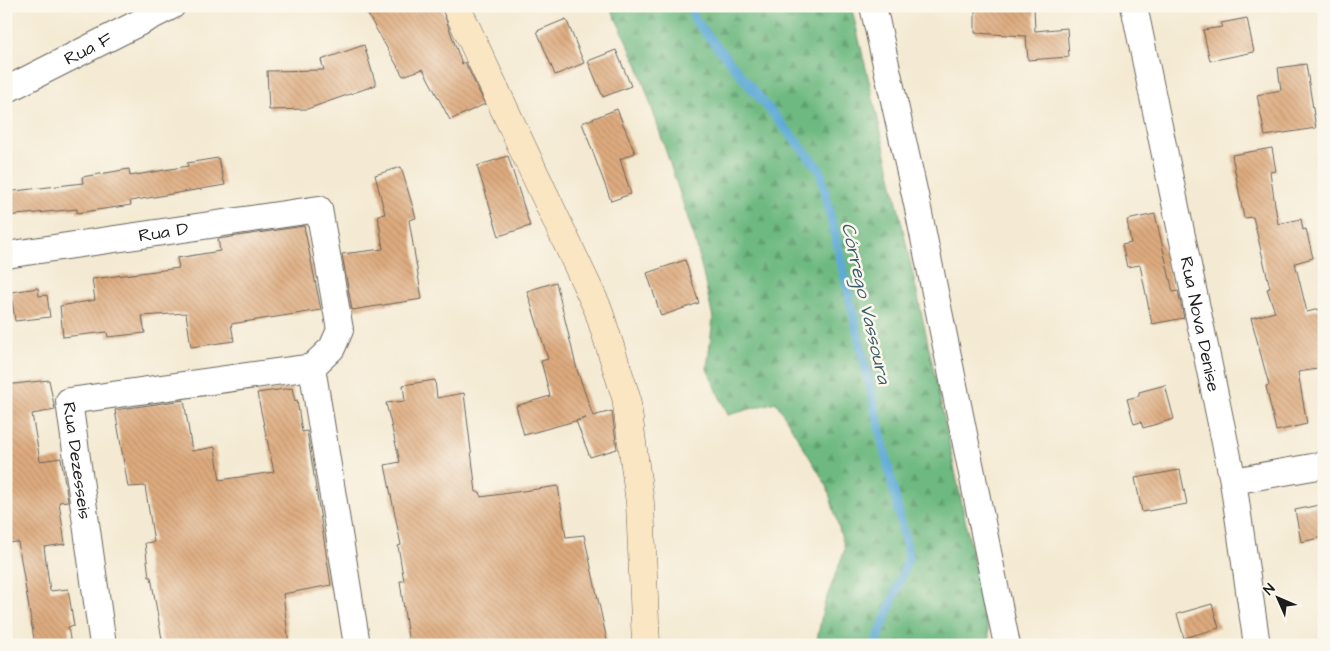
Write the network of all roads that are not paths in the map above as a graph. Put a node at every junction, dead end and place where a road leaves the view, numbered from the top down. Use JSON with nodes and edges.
{"nodes":[{"id":1,"x":172,"y":6,"type":"edge"},
{"id":2,"x":456,"y":6,"type":"edge"},
{"id":3,"x":873,"y":6,"type":"edge"},
{"id":4,"x":1137,"y":7,"type":"edge"},
{"id":5,"x":6,"y":90,"type":"edge"},
{"id":6,"x":6,"y":254,"type":"edge"},
{"id":7,"x":312,"y":367,"type":"junction"},
{"id":8,"x":1324,"y":465,"type":"edge"},
{"id":9,"x":1233,"y":481,"type":"junction"},
{"id":10,"x":103,"y":645,"type":"edge"},
{"id":11,"x":357,"y":645,"type":"edge"},
{"id":12,"x":646,"y":645,"type":"edge"},
{"id":13,"x":1006,"y":645,"type":"edge"},
{"id":14,"x":1257,"y":645,"type":"edge"}],
"edges":[{"from":1,"to":5,"type":"street","name":"Rua F"},
{"from":2,"to":12,"type":"main road"},
{"from":3,"to":13,"type":"street"},
{"from":4,"to":9,"type":"street","name":"Rua Nova Denise"},
{"from":6,"to":7,"type":"street","name":"Rua D"},
{"from":7,"to":10,"type":"street","name":"Rua Dezesseis"},
{"from":7,"to":11,"type":"street"},
{"from":8,"to":9,"type":"street"},
{"from":9,"to":14,"type":"street","name":"Rua Nova Denise"}]}
